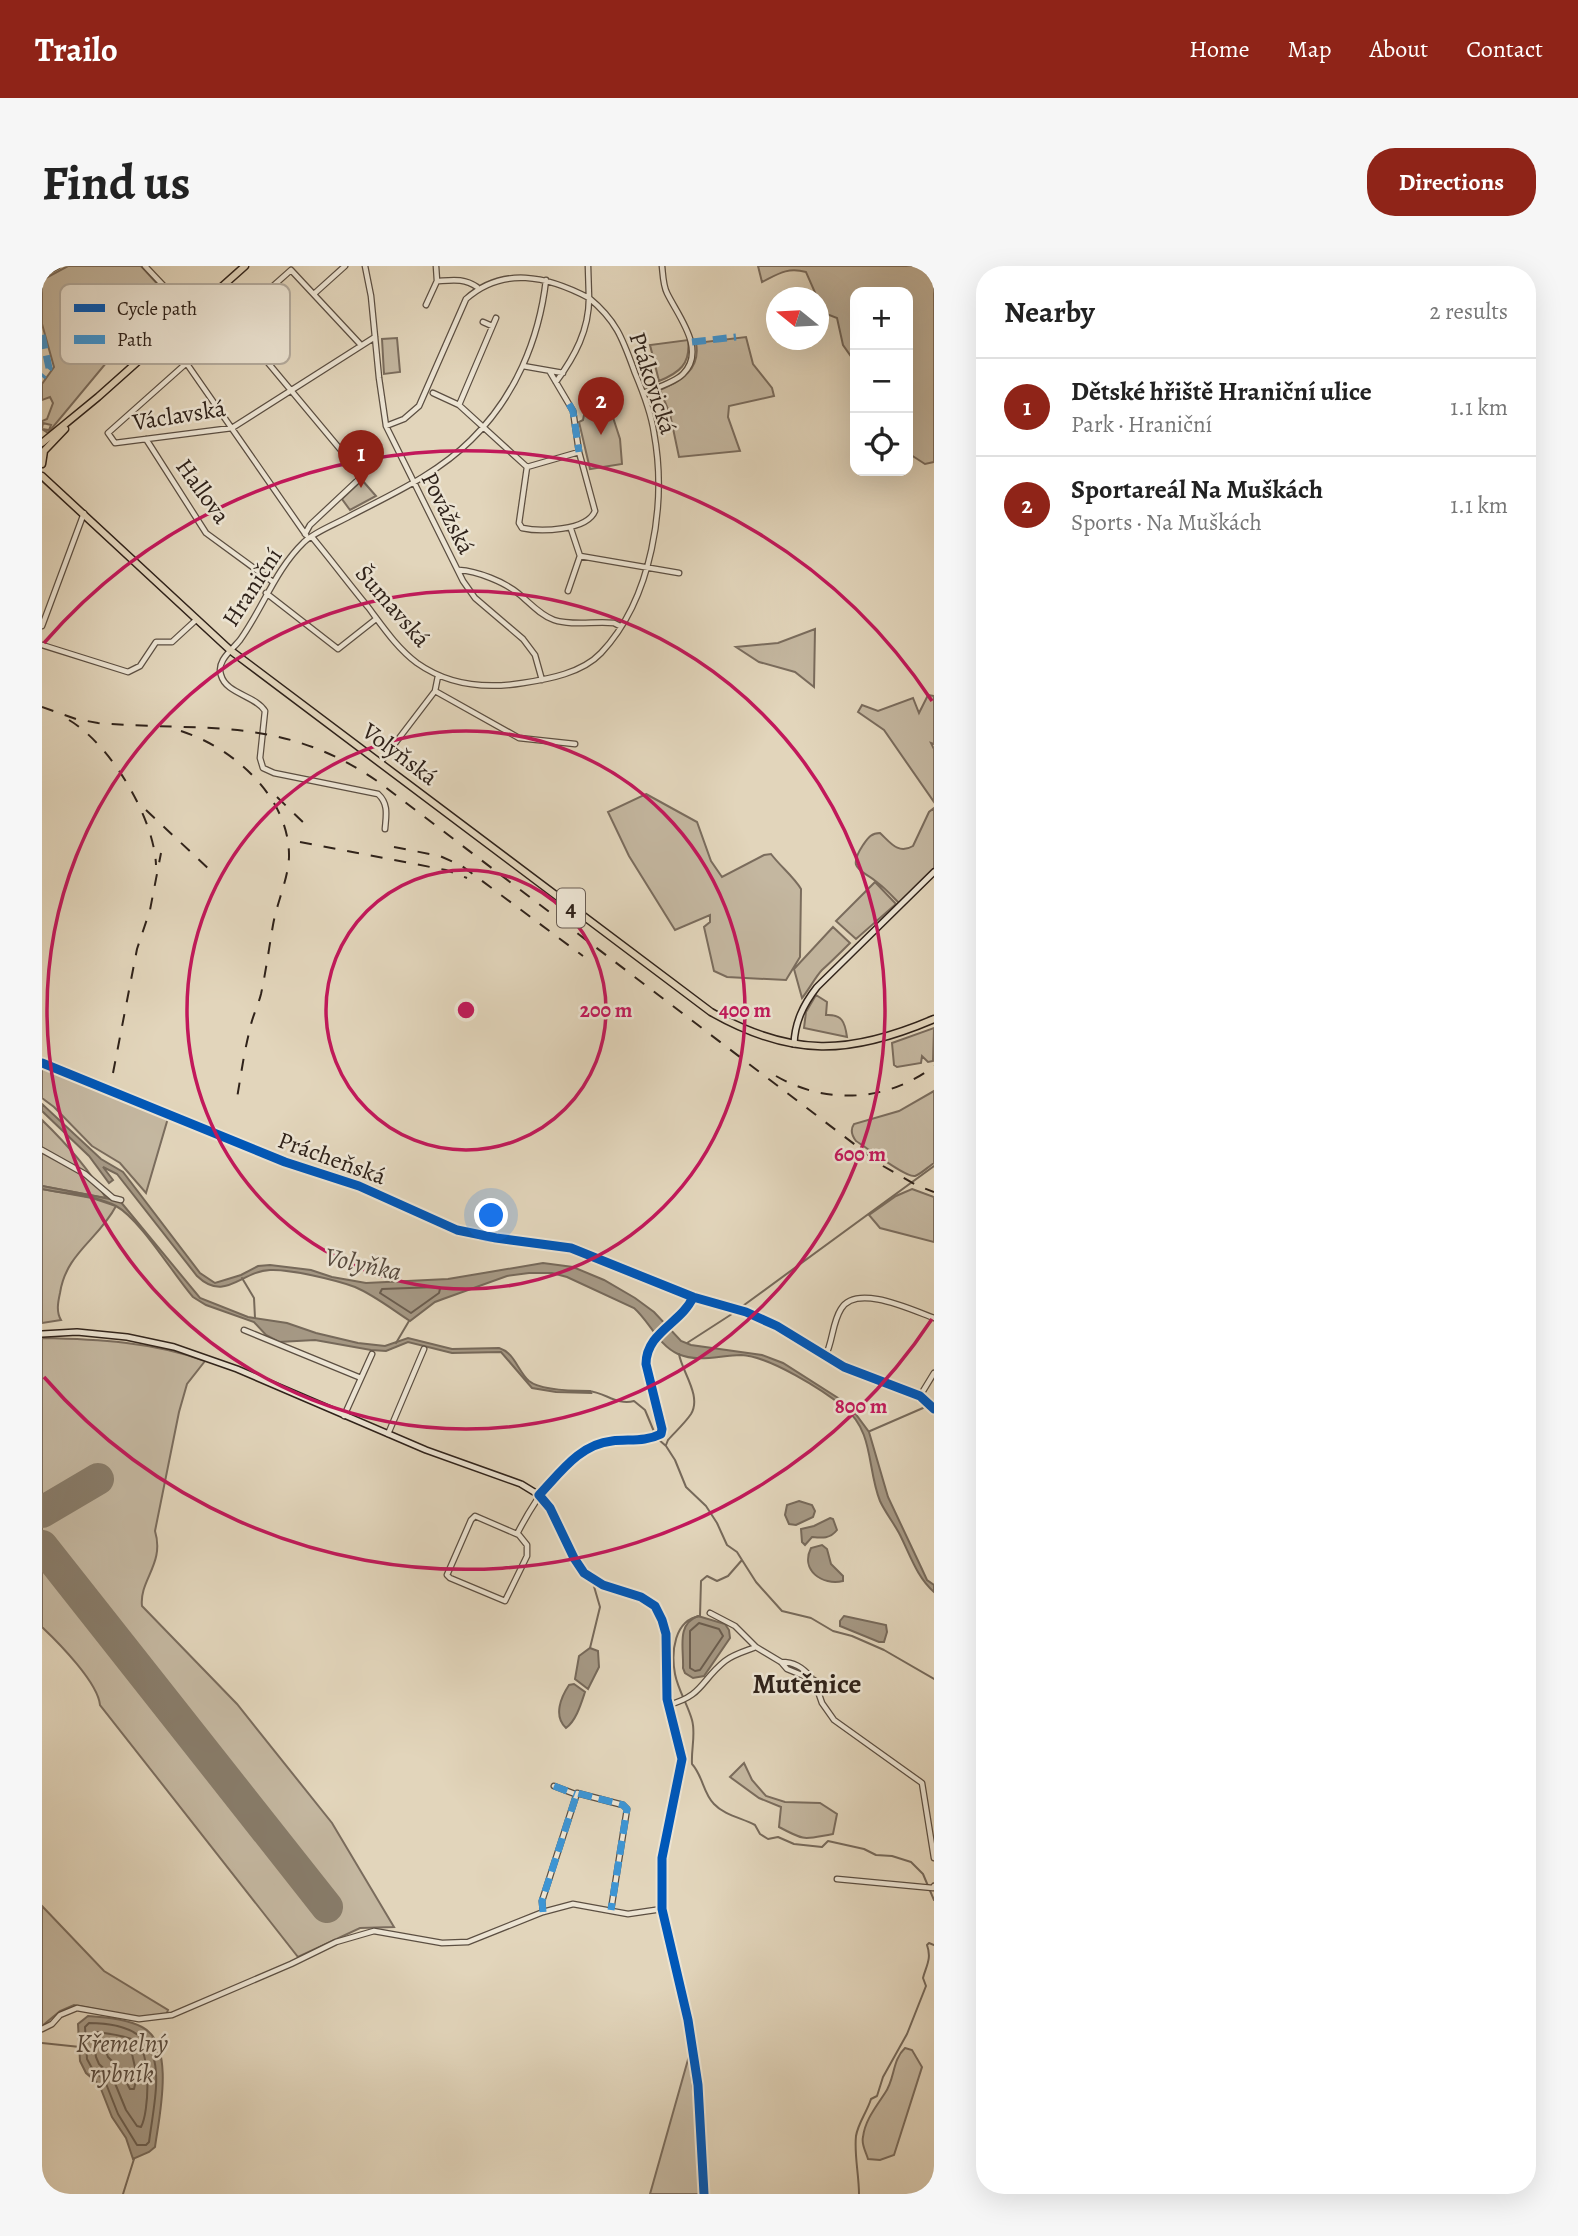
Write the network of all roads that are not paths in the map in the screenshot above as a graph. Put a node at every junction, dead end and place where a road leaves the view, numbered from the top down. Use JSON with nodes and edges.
{"nodes":[{"id":1,"x":58,"y":266,"type":"edge"},
{"id":2,"x":145,"y":266,"type":"edge"},
{"id":3,"x":245,"y":266,"type":"edge"},
{"id":4,"x":345,"y":266,"type":"edge"},
{"id":5,"x":365,"y":266,"type":"edge"},
{"id":6,"x":436,"y":266,"type":"edge"},
{"id":7,"x":588,"y":266,"type":"edge"},
{"id":8,"x":662,"y":266,"type":"edge"},
{"id":9,"x":43,"y":274,"type":"edge"},
{"id":10,"x":546,"y":280,"type":"junction"},
{"id":11,"x":437,"y":281,"type":"junction"},
{"id":12,"x":162,"y":284,"type":"edge"},
{"id":13,"x":225,"y":284,"type":"edge"},
{"id":14,"x":276,"y":284,"type":"edge"},
{"id":15,"x":477,"y":288,"type":"junction"},
{"id":16,"x":315,"y":293,"type":"junction"},
{"id":17,"x":589,"y":298,"type":"junction"},
{"id":18,"x":426,"y":305,"type":"dead end"},
{"id":19,"x":496,"y":318,"type":"dead end"},
{"id":20,"x":482,"y":322,"type":"dead end"},
{"id":21,"x":492,"y":326,"type":"junction"},
{"id":22,"x":375,"y":337,"type":"junction"},
{"id":23,"x":360,"y":344,"type":"junction"},
{"id":24,"x":135,"y":364,"type":"edge"},
{"id":25,"x":186,"y":364,"type":"edge"},
{"id":26,"x":188,"y":364,"type":"edge"},
{"id":27,"x":270,"y":364,"type":"edge"},
{"id":28,"x":523,"y":366,"type":"junction"},
{"id":29,"x":550,"y":372,"type":"junction"},
{"id":30,"x":563,"y":373,"type":"junction"},
{"id":31,"x":556,"y":382,"type":"junction"},
{"id":32,"x":292,"y":390,"type":"junction"},
{"id":33,"x":433,"y":393,"type":"dead end"},
{"id":34,"x":643,"y":393,"type":"junction"},
{"id":35,"x":98,"y":397,"type":"junction"},
{"id":36,"x":459,"y":405,"type":"junction"},
{"id":37,"x":386,"y":426,"type":"junction"},
{"id":38,"x":232,"y":428,"type":"junction"},
{"id":39,"x":483,"y":428,"type":"junction"},
{"id":40,"x":146,"y":439,"type":"junction"},
{"id":41,"x":42,"y":443,"type":"edge"},
{"id":42,"x":43,"y":450,"type":"edge"},
{"id":43,"x":579,"y":452,"type":"junction"},
{"id":44,"x":42,"y":463,"type":"edge"},
{"id":45,"x":527,"y":467,"type":"junction"},
{"id":46,"x":42,"y":474,"type":"edge"},
{"id":47,"x":413,"y":482,"type":"junction"},
{"id":48,"x":84,"y":513,"type":"junction"},
{"id":49,"x":571,"y":528,"type":"junction"},
{"id":50,"x":309,"y":536,"type":"junction"},
{"id":51,"x":580,"y":556,"type":"junction"},
{"id":52,"x":646,"y":568,"type":"junction"},
{"id":53,"x":458,"y":570,"type":"junction"},
{"id":54,"x":679,"y":573,"type":"dead end"},
{"id":55,"x":273,"y":582,"type":"junction"},
{"id":56,"x":568,"y":591,"type":"dead end"},
{"id":57,"x":266,"y":593,"type":"junction"},
{"id":58,"x":197,"y":619,"type":"junction"},
{"id":59,"x":376,"y":619,"type":"junction"},
{"id":60,"x":42,"y":626,"type":"edge"},
{"id":61,"x":620,"y":626,"type":"junction"},
{"id":62,"x":42,"y":645,"type":"edge"},
{"id":63,"x":230,"y":649,"type":"junction"},
{"id":64,"x":438,"y":676,"type":"junction"},
{"id":65,"x":542,"y":680,"type":"junction"},
{"id":66,"x":435,"y":691,"type":"junction"},
{"id":67,"x":575,"y":744,"type":"dead end"},
{"id":68,"x":380,"y":763,"type":"junction"},
{"id":69,"x":385,"y":829,"type":"dead end"},
{"id":70,"x":934,"y":872,"type":"edge"},
{"id":71,"x":934,"y":1019,"type":"edge"},
{"id":72,"x":794,"y":1044,"type":"junction"},
{"id":73,"x":42,"y":1063,"type":"edge"},
{"id":74,"x":42,"y":1150,"type":"edge"},
{"id":75,"x":121,"y":1200,"type":"dead end"},
{"id":76,"x":693,"y":1297,"type":"junction"},
{"id":77,"x":934,"y":1318,"type":"edge"},
{"id":78,"x":244,"y":1330,"type":"dead end"},
{"id":79,"x":42,"y":1334,"type":"edge"},
{"id":80,"x":424,"y":1349,"type":"dead end"},
{"id":81,"x":372,"y":1354,"type":"dead end"},
{"id":82,"x":825,"y":1357,"type":"junction"},
{"id":83,"x":934,"y":1373,"type":"edge"},
{"id":84,"x":361,"y":1378,"type":"junction"},
{"id":85,"x":920,"y":1396,"type":"junction"},
{"id":86,"x":934,"y":1409,"type":"edge"},
{"id":87,"x":344,"y":1416,"type":"junction"},
{"id":88,"x":387,"y":1434,"type":"junction"},
{"id":89,"x":539,"y":1495,"type":"junction"},
{"id":90,"x":517,"y":1534,"type":"junction"},
{"id":91,"x":710,"y":1613,"type":"dead end"},
{"id":92,"x":757,"y":1647,"type":"junction"},
{"id":93,"x":668,"y":1705,"type":"junction"},
{"id":94,"x":554,"y":1786,"type":"dead end"},
{"id":95,"x":575,"y":1794,"type":"junction"},
{"id":96,"x":934,"y":1858,"type":"edge"},
{"id":97,"x":837,"y":1880,"type":"dead end"},
{"id":98,"x":934,"y":1886,"type":"edge"},
{"id":99,"x":662,"y":1909,"type":"junction"},
{"id":100,"x":611,"y":1910,"type":"junction"},
{"id":101,"x":543,"y":1912,"type":"junction"},
{"id":102,"x":42,"y":2029,"type":"edge"},
{"id":103,"x":704,"y":2194,"type":"edge"}],
"edges":[{"from":1,"to":9,"type":"street"},
{"from":2,"to":12,"type":"street"},
{"from":3,"to":13,"type":"main road"},
{"from":4,"to":16,"type":"street"},
{"from":5,"to":22,"type":"street"},
{"from":6,"to":11,"type":"street"},
{"from":7,"to":17,"type":"street"},
{"from":8,"to":34,"type":"street"},
{"from":10,"to":15,"type":"street","name":"Ptákovická"},
{"from":10,"to":17,"type":"street","name":"Ptákovická"},
{"from":10,"to":28,"type":"street","name":"Hraniční"},
{"from":11,"to":15,"type":"street"},
{"from":11,"to":18,"type":"street"},
{"from":14,"to":16,"type":"street"},
{"from":15,"to":37,"type":"street"},
{"from":16,"to":23,"type":"street"},
{"from":17,"to":30,"type":"street"},
{"from":17,"to":34,"type":"street","name":"Ptákovická"},
{"from":19,"to":21,"type":"street"},
{"from":20,"to":21,"type":"street"},
{"from":21,"to":36,"type":"street"},
{"from":22,"to":23,"type":"street","name":"Václavská"},
{"from":22,"to":37,"type":"street","name":"Povážská"},
{"from":23,"to":32,"type":"street","name":"Václavská"},
{"from":24,"to":35,"type":"main road"},
{"from":25,"to":40,"type":"street","name":"Václavská"},
{"from":26,"to":38,"type":"street","name":"Šumavská"},
{"from":27,"to":32,"type":"street"},
{"from":28,"to":29,"type":"street"},
{"from":28,"to":39,"type":"street","name":"Hraniční"},
{"from":29,"to":30,"type":"street"},
{"from":29,"to":31,"type":"street"},
{"from":30,"to":31,"type":"street"},
{"from":31,"to":43,"type":"street"},
{"from":32,"to":38,"type":"street","name":"Václavská"},
{"from":32,"to":50,"type":"street","name":"Hraniční"},
{"from":33,"to":36,"type":"street"},
{"from":34,"to":52,"type":"street","name":"Ptákovická"},
{"from":35,"to":41,"type":"main road"},
{"from":35,"to":42,"type":"main road"},
{"from":36,"to":39,"type":"street"},
{"from":37,"to":47,"type":"street","name":"Povážská"},
{"from":38,"to":40,"type":"street","name":"Václavská"},
{"from":38,"to":50,"type":"street","name":"Šumavská"},
{"from":39,"to":45,"type":"street"},
{"from":39,"to":47,"type":"street","name":"Hraniční"},
{"from":40,"to":55,"type":"street","name":"Hallova"},
{"from":42,"to":44,"type":"main road"},
{"from":43,"to":45,"type":"street"},
{"from":43,"to":49,"type":"street"},
{"from":45,"to":49,"type":"street"},
{"from":46,"to":48,"type":"main road","name":"Volyňská","number":"4"},
{"from":47,"to":50,"type":"street","name":"Hraniční"},
{"from":47,"to":53,"type":"street","name":"Povážská"},
{"from":48,"to":58,"type":"main road","name":"Volyňská","number":"4"},
{"from":48,"to":60,"type":"street"},
{"from":49,"to":51,"type":"street"},
{"from":50,"to":55,"type":"street","name":"Hraniční"},
{"from":50,"to":59,"type":"street","name":"Šumavská"},
{"from":51,"to":52,"type":"street"},
{"from":51,"to":56,"type":"street"},
{"from":52,"to":54,"type":"street"},
{"from":52,"to":61,"type":"street","name":"Ptákovická"},
{"from":53,"to":61,"type":"street"},
{"from":53,"to":65,"type":"street","name":"Povážská"},
{"from":55,"to":57,"type":"street","name":"Hraniční"},
{"from":57,"to":59,"type":"street"},
{"from":57,"to":63,"type":"street","name":"Hraniční"},
{"from":58,"to":62,"type":"street"},
{"from":58,"to":63,"type":"main road","name":"Volyňská","number":"4"},
{"from":59,"to":64,"type":"street","name":"Šumavská"},
{"from":61,"to":65,"type":"street","name":"Ptákovická"},
{"from":63,"to":68,"type":"main road","name":"Volyňská","number":"4"},
{"from":63,"to":69,"type":"street"},
{"from":64,"to":65,"type":"street","name":"Šumavská"},
{"from":64,"to":66,"type":"street"},
{"from":66,"to":67,"type":"street"},
{"from":66,"to":68,"type":"street"},
{"from":68,"to":72,"type":"main road","name":"Volyňská","number":"4"},
{"from":70,"to":72,"type":"street"},
{"from":71,"to":72,"type":"main road","number":"4"},
{"from":73,"to":76,"type":"street","name":"Prácheňská"},
{"from":74,"to":75,"type":"street"},
{"from":76,"to":82,"type":"street","name":"Prácheňská"},
{"from":76,"to":89,"type":"street"},
{"from":77,"to":82,"type":"street"},
{"from":78,"to":84,"type":"street"},
{"from":79,"to":87,"type":"street"},
{"from":80,"to":88,"type":"street"},
{"from":81,"to":84,"type":"street"},
{"from":82,"to":85,"type":"street","name":"Prácheňská"},
{"from":83,"to":85,"type":"street"},
{"from":84,"to":87,"type":"street"},
{"from":85,"to":86,"type":"street"},
{"from":87,"to":88,"type":"street"},
{"from":88,"to":89,"type":"street"},
{"from":89,"to":90,"type":"street"},
{"from":89,"to":93,"type":"street"},
{"from":90,"to":90,"type":"street"},
{"from":91,"to":92,"type":"street"},
{"from":92,"to":93,"type":"street"},
{"from":92,"to":96,"type":"street"},
{"from":93,"to":99,"type":"street"},
{"from":94,"to":95,"type":"street"},
{"from":95,"to":100,"type":"street"},
{"from":95,"to":101,"type":"street"},
{"from":97,"to":98,"type":"street"},
{"from":99,"to":100,"type":"street"},
{"from":99,"to":103,"type":"street"},
{"from":100,"to":101,"type":"street"},
{"from":101,"to":102,"type":"street"}]}
